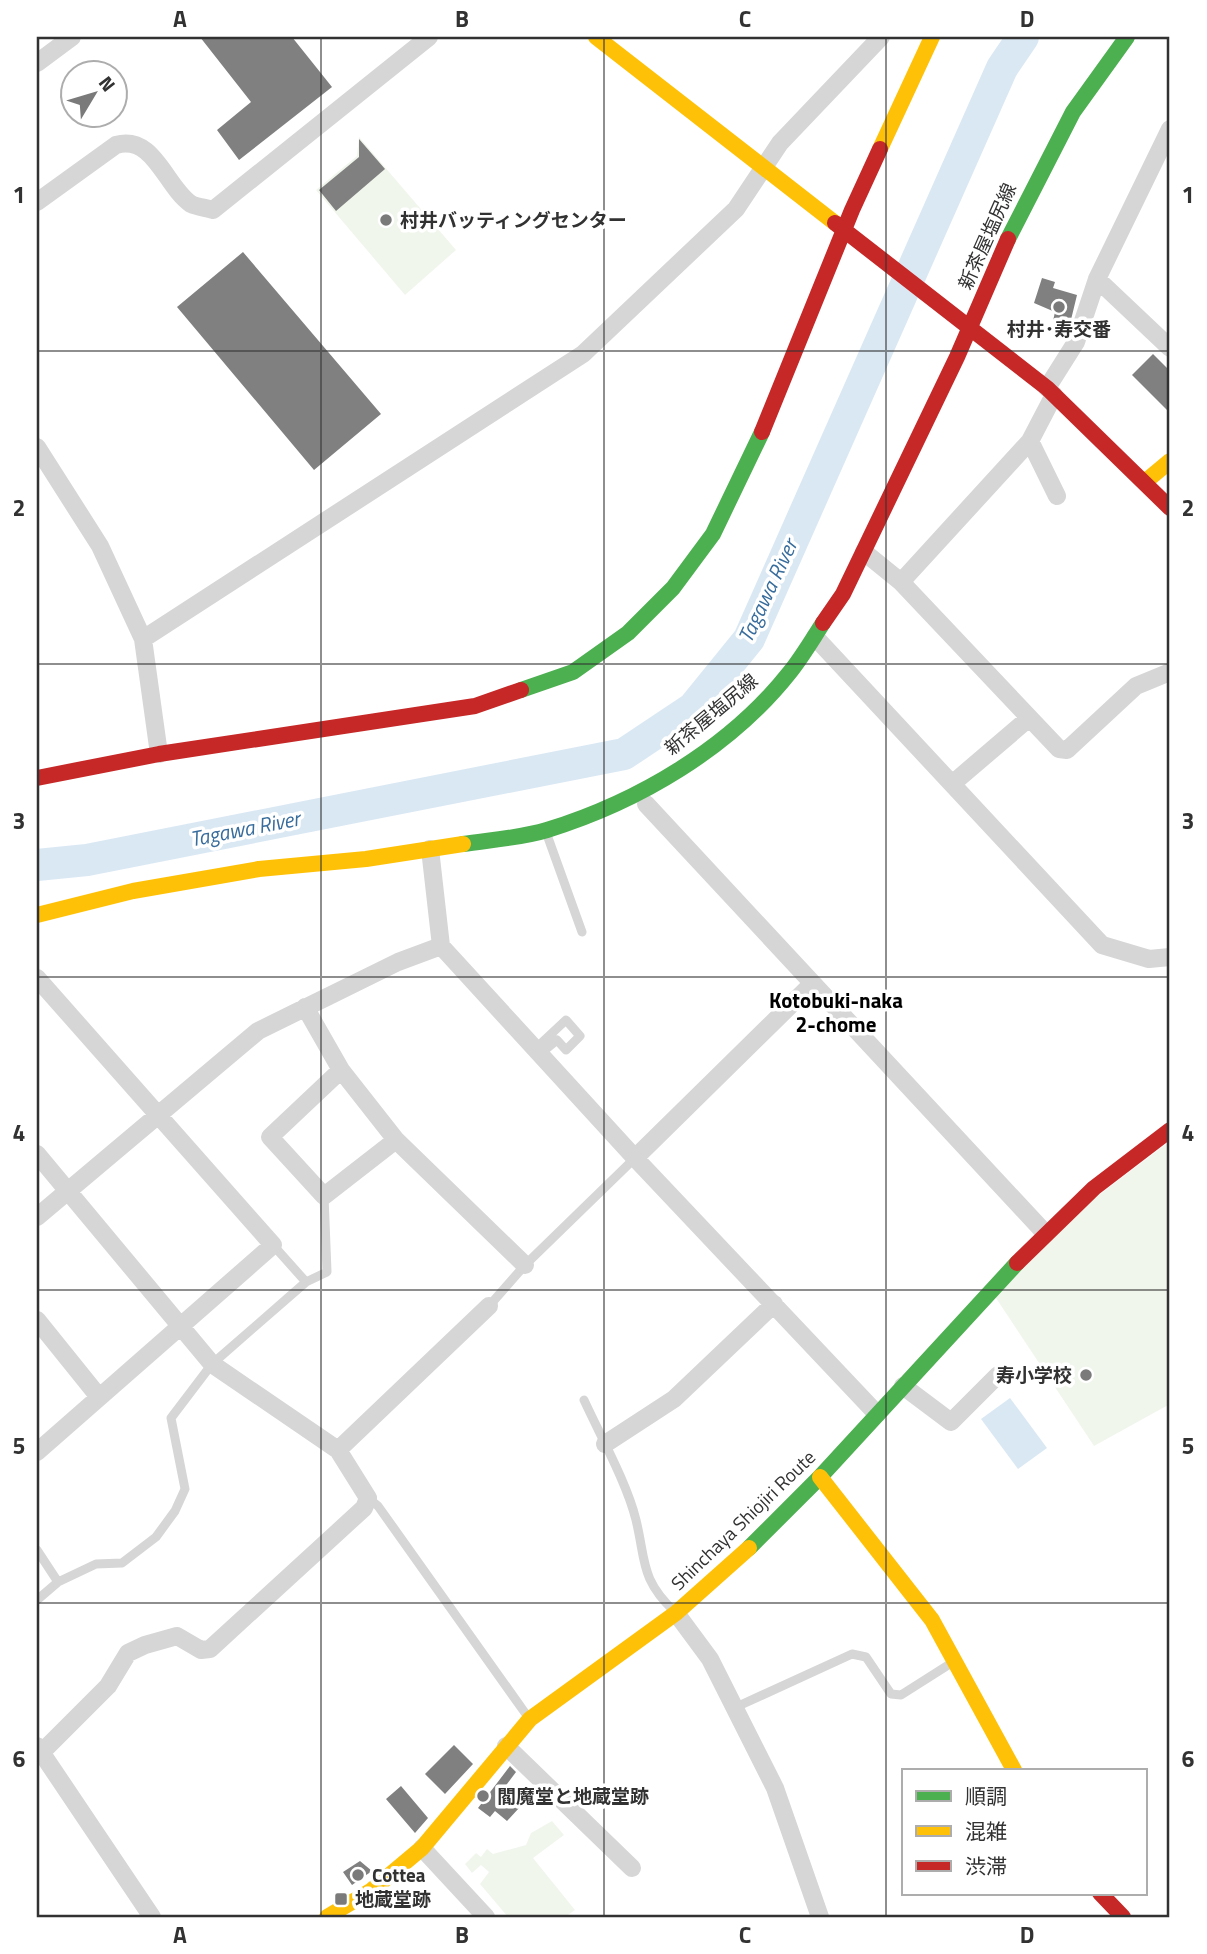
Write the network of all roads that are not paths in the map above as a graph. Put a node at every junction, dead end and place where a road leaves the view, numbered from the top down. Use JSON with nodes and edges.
{"nodes":[{"id":1,"x":429,"y":37,"type":"edge"},
{"id":2,"x":596,"y":37,"type":"edge"},
{"id":3,"x":881,"y":37,"type":"edge"},
{"id":4,"x":932,"y":37,"type":"edge"},
{"id":5,"x":1126,"y":37,"type":"edge"},
{"id":6,"x":67,"y":38,"type":"edge"},
{"id":7,"x":37,"y":63,"type":"edge"},
{"id":8,"x":1170,"y":129,"type":"edge"},
{"id":9,"x":761,"y":167,"type":"junction"},
{"id":10,"x":37,"y":202,"type":"edge"},
{"id":11,"x":844,"y":232,"type":"junction"},
{"id":12,"x":1097,"y":279,"type":"junction"},
{"id":13,"x":968,"y":325,"type":"junction"},
{"id":14,"x":1170,"y":348,"type":"edge"},
{"id":15,"x":1051,"y":391,"type":"junction"},
{"id":16,"x":1030,"y":441,"type":"junction"},
{"id":17,"x":37,"y":447,"type":"edge"},
{"id":18,"x":1170,"y":461,"type":"edge"},
{"id":19,"x":1146,"y":481,"type":"junction"},
{"id":20,"x":1058,"y":496,"type":"dead end"},
{"id":21,"x":1170,"y":508,"type":"edge"},
{"id":22,"x":864,"y":552,"type":"junction"},
{"id":23,"x":901,"y":582,"type":"junction"},
{"id":24,"x":814,"y":637,"type":"junction"},
{"id":25,"x":143,"y":639,"type":"junction"},
{"id":26,"x":1170,"y":672,"type":"edge"},
{"id":27,"x":1028,"y":719,"type":"junction"},
{"id":28,"x":159,"y":754,"type":"junction"},
{"id":29,"x":37,"y":778,"type":"edge"},
{"id":30,"x":953,"y":784,"type":"junction"},
{"id":31,"x":646,"y":803,"type":"dead end"},
{"id":32,"x":545,"y":831,"type":"junction"},
{"id":33,"x":430,"y":849,"type":"junction"},
{"id":34,"x":37,"y":915,"type":"edge"},
{"id":35,"x":582,"y":932,"type":"dead end"},
{"id":36,"x":441,"y":946,"type":"junction"},
{"id":37,"x":1170,"y":957,"type":"edge"},
{"id":38,"x":811,"y":985,"type":"junction"},
{"id":39,"x":39,"y":987,"type":"edge"},
{"id":40,"x":305,"y":1007,"type":"junction"},
{"id":41,"x":538,"y":1052,"type":"junction"},
{"id":42,"x":341,"y":1070,"type":"junction"},
{"id":43,"x":158,"y":1117,"type":"junction"},
{"id":44,"x":1170,"y":1129,"type":"edge"},
{"id":45,"x":396,"y":1140,"type":"junction"},
{"id":46,"x":37,"y":1154,"type":"edge"},
{"id":47,"x":635,"y":1158,"type":"junction"},
{"id":48,"x":66,"y":1191,"type":"junction"},
{"id":49,"x":324,"y":1196,"type":"junction"},
{"id":50,"x":37,"y":1217,"type":"edge"},
{"id":51,"x":1045,"y":1233,"type":"junction"},
{"id":52,"x":273,"y":1245,"type":"junction"},
{"id":53,"x":525,"y":1265,"type":"junction"},
{"id":54,"x":306,"y":1282,"type":"junction"},
{"id":55,"x":775,"y":1304,"type":"junction"},
{"id":56,"x":489,"y":1306,"type":"joint"},
{"id":57,"x":182,"y":1326,"type":"junction"},
{"id":58,"x":39,"y":1327,"type":"edge"},
{"id":59,"x":212,"y":1364,"type":"junction"},
{"id":60,"x":999,"y":1375,"type":"dead end"},
{"id":61,"x":904,"y":1386,"type":"junction"},
{"id":62,"x":99,"y":1397,"type":"junction"},
{"id":63,"x":584,"y":1400,"type":"dead end"},
{"id":64,"x":877,"y":1413,"type":"junction"},
{"id":65,"x":605,"y":1444,"type":"junction"},
{"id":66,"x":338,"y":1450,"type":"junction"},
{"id":67,"x":37,"y":1452,"type":"edge"},
{"id":68,"x":820,"y":1477,"type":"junction"},
{"id":69,"x":368,"y":1498,"type":"junction"},
{"id":70,"x":37,"y":1550,"type":"edge"},
{"id":71,"x":58,"y":1582,"type":"junction"},
{"id":72,"x":37,"y":1600,"type":"edge"},
{"id":73,"x":676,"y":1613,"type":"junction"},
{"id":74,"x":956,"y":1661,"type":"junction"},
{"id":75,"x":734,"y":1707,"type":"junction"},
{"id":76,"x":530,"y":1719,"type":"junction"},
{"id":77,"x":506,"y":1745,"type":"junction"},
{"id":78,"x":39,"y":1750,"type":"edge"},
{"id":79,"x":1013,"y":1769,"type":"edge"},
{"id":80,"x":422,"y":1847,"type":"junction"},
{"id":81,"x":632,"y":1868,"type":"dead end"},
{"id":82,"x":1102,"y":1895,"type":"edge"},
{"id":83,"x":152,"y":1917,"type":"edge"},
{"id":84,"x":327,"y":1917,"type":"edge"},
{"id":85,"x":486,"y":1917,"type":"edge"},
{"id":86,"x":820,"y":1917,"type":"edge"},
{"id":87,"x":1123,"y":1917,"type":"edge"}],
"edges":[{"from":1,"to":10,"type":"street"},
{"from":2,"to":9,"type":"main road"},
{"from":3,"to":9,"type":"street"},
{"from":4,"to":11,"type":"main road"},
{"from":5,"to":13,"type":"main road","name":"新茶屋塩尻線"},
{"from":6,"to":7,"type":"street"},
{"from":8,"to":12,"type":"street"},
{"from":9,"to":11,"type":"main road"},
{"from":9,"to":25,"type":"street"},
{"from":11,"to":13,"type":"main road"},
{"from":11,"to":28,"type":"main road"},
{"from":12,"to":14,"type":"street"},
{"from":12,"to":15,"type":"street"},
{"from":13,"to":15,"type":"main road"},
{"from":13,"to":22,"type":"main road","name":"新茶屋塩尻線"},
{"from":15,"to":16,"type":"street"},
{"from":15,"to":19,"type":"main road"},
{"from":16,"to":20,"type":"street"},
{"from":16,"to":23,"type":"street"},
{"from":17,"to":25,"type":"street"},
{"from":18,"to":19,"type":"main road"},
{"from":19,"to":21,"type":"main road"},
{"from":22,"to":23,"type":"street"},
{"from":22,"to":24,"type":"main road","name":"新茶屋塩尻線"},
{"from":23,"to":27,"type":"street"},
{"from":24,"to":30,"type":"street"},
{"from":24,"to":32,"type":"main road","name":"新茶屋塩尻線"},
{"from":25,"to":28,"type":"street"},
{"from":26,"to":27,"type":"street"},
{"from":27,"to":30,"type":"street"},
{"from":28,"to":29,"type":"main road"},
{"from":30,"to":37,"type":"street"},
{"from":31,"to":38,"type":"street"},
{"from":32,"to":33,"type":"main road","name":"新茶屋塩尻線"},
{"from":32,"to":35,"type":"lane"},
{"from":33,"to":34,"type":"main road","name":"新茶屋塩尻線"},
{"from":33,"to":36,"type":"street"},
{"from":36,"to":40,"type":"street"},
{"from":36,"to":41,"type":"street"},
{"from":38,"to":47,"type":"street"},
{"from":38,"to":51,"type":"street"},
{"from":39,"to":43,"type":"street"},
{"from":40,"to":42,"type":"street"},
{"from":40,"to":43,"type":"street"},
{"from":41,"to":41,"type":"lane"},
{"from":41,"to":47,"type":"street"},
{"from":42,"to":45,"type":"street"},
{"from":42,"to":49,"type":"street"},
{"from":43,"to":48,"type":"street"},
{"from":43,"to":52,"type":"street"},
{"from":44,"to":51,"type":"main road","name":"Shinchaya Shiojiri Route"},
{"from":45,"to":49,"type":"street"},
{"from":45,"to":53,"type":"street"},
{"from":46,"to":48,"type":"street"},
{"from":47,"to":53,"type":"lane"},
{"from":47,"to":55,"type":"street"},
{"from":48,"to":50,"type":"street"},
{"from":48,"to":57,"type":"street"},
{"from":49,"to":54,"type":"lane"},
{"from":51,"to":61,"type":"main road","name":"Shinchaya Shiojiri Route"},
{"from":52,"to":54,"type":"lane"},
{"from":52,"to":57,"type":"street"},
{"from":53,"to":56,"type":"lane"},
{"from":54,"to":59,"type":"lane"},
{"from":55,"to":64,"type":"street"},
{"from":55,"to":65,"type":"street"},
{"from":56,"to":66,"type":"street"},
{"from":57,"to":59,"type":"street"},
{"from":57,"to":62,"type":"street"},
{"from":58,"to":62,"type":"street"},
{"from":59,"to":66,"type":"street"},
{"from":59,"to":71,"type":"lane"},
{"from":60,"to":61,"type":"street"},
{"from":61,"to":64,"type":"main road","name":"Shinchaya Shiojiri Route"},
{"from":62,"to":67,"type":"street"},
{"from":63,"to":65,"type":"lane"},
{"from":64,"to":68,"type":"main road","name":"Shinchaya Shiojiri Route"},
{"from":65,"to":73,"type":"lane"},
{"from":66,"to":69,"type":"street"},
{"from":68,"to":73,"type":"main road","name":"Shinchaya Shiojiri Route"},
{"from":68,"to":74,"type":"main road"},
{"from":69,"to":76,"type":"lane"},
{"from":69,"to":78,"type":"street"},
{"from":70,"to":71,"type":"lane"},
{"from":71,"to":72,"type":"lane"},
{"from":73,"to":75,"type":"street"},
{"from":73,"to":76,"type":"main road","name":"Shinchaya Shiojiri Route"},
{"from":74,"to":75,"type":"lane"},
{"from":74,"to":79,"type":"main road"},
{"from":75,"to":86,"type":"street"},
{"from":76,"to":77,"type":"main road","name":"Shinchaya Shiojiri Route"},
{"from":77,"to":80,"type":"main road","name":"Shinchaya Shiojiri Route"},
{"from":77,"to":81,"type":"street"},
{"from":78,"to":83,"type":"street"},
{"from":80,"to":84,"type":"main road","name":"Shinchaya Shiojiri Route"},
{"from":80,"to":85,"type":"street"},
{"from":82,"to":87,"type":"main road"}]}
